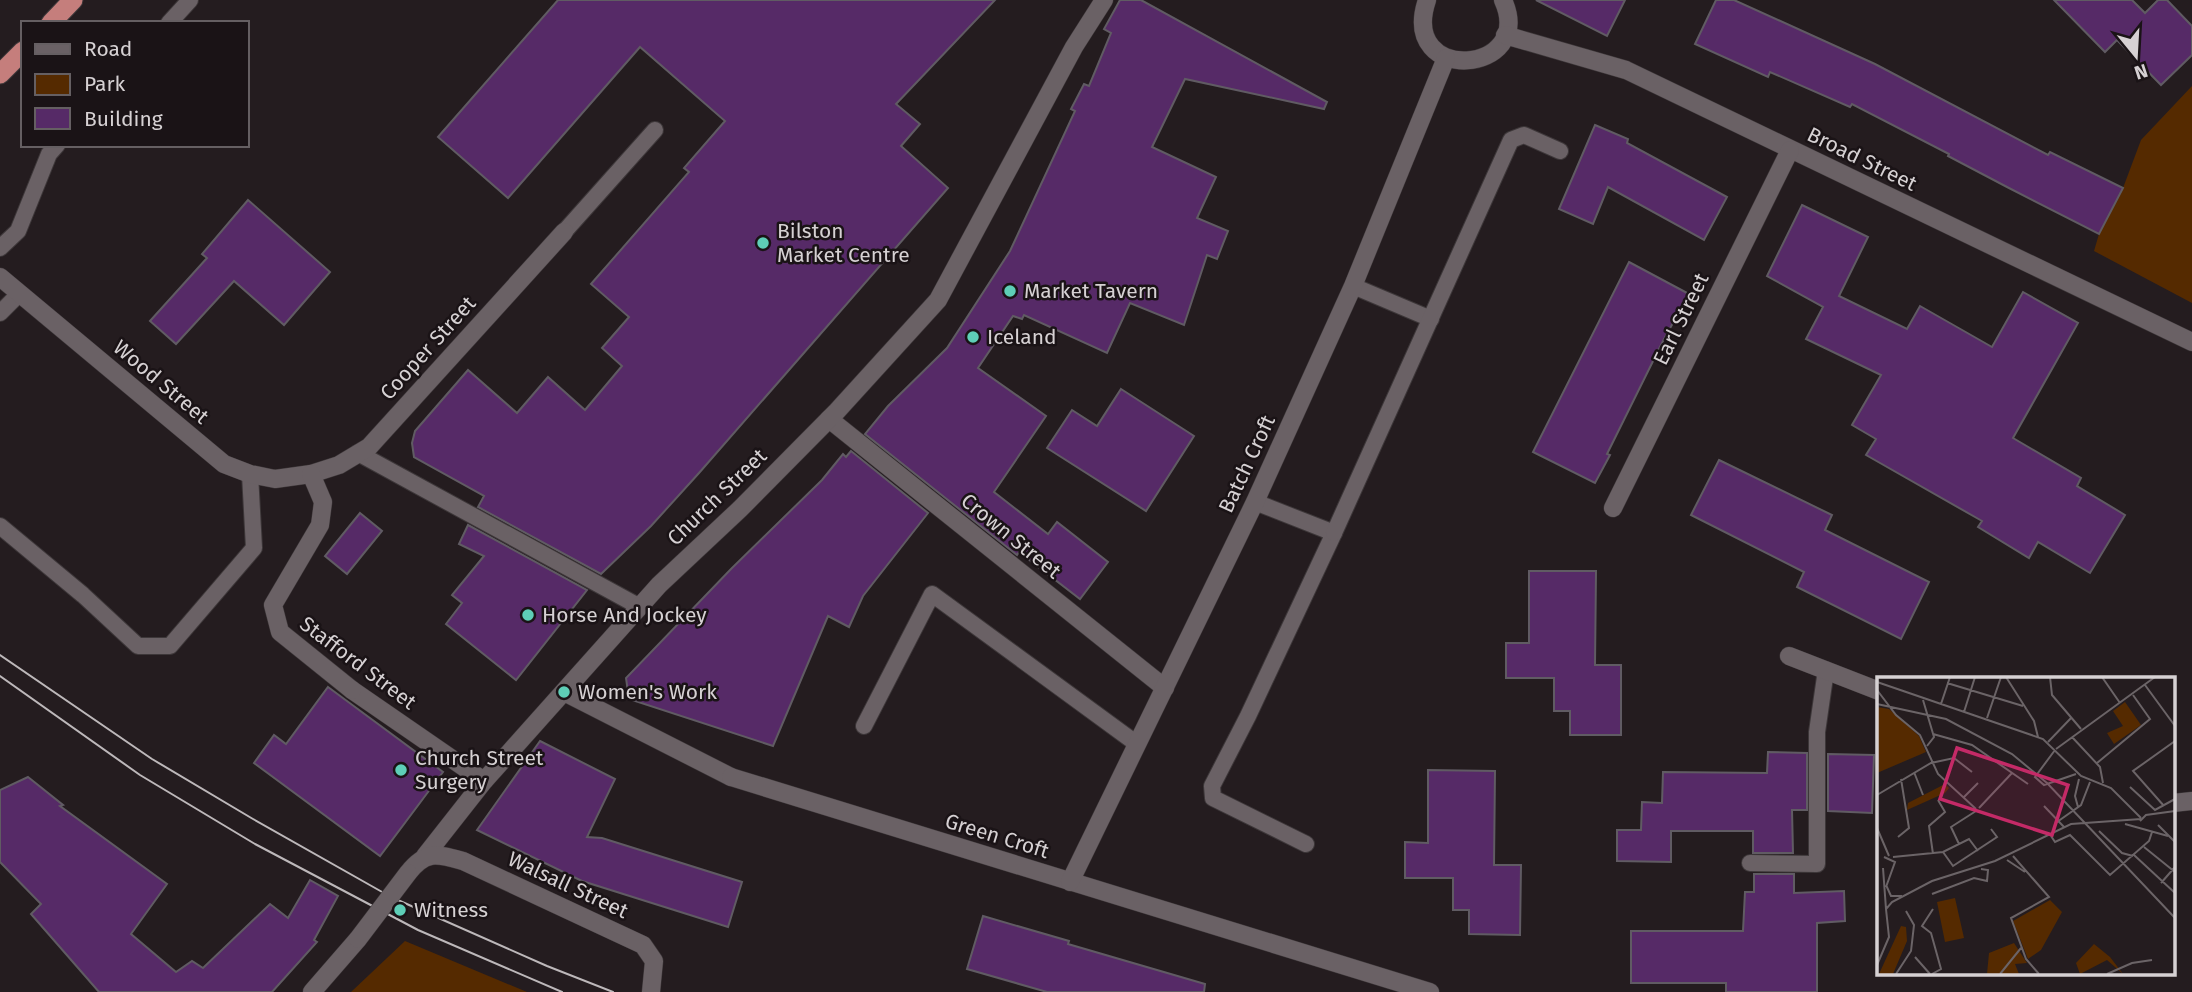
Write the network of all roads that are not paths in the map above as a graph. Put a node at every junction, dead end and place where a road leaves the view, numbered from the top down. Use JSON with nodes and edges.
{"nodes":[{"id":1,"x":73,"y":0,"type":"edge"},
{"id":2,"x":190,"y":0,"type":"edge"},
{"id":3,"x":1104,"y":0,"type":"edge"},
{"id":4,"x":1427,"y":0,"type":"edge"},
{"id":5,"x":1503,"y":0,"type":"edge"},
{"id":6,"x":53,"y":21,"type":"edge"},
{"id":7,"x":171,"y":21,"type":"edge"},
{"id":8,"x":1505,"y":35,"type":"junction"},
{"id":9,"x":21,"y":53,"type":"edge"},
{"id":10,"x":1447,"y":58,"type":"junction"},
{"id":11,"x":0,"y":74,"type":"edge"},
{"id":12,"x":655,"y":130,"type":"dead end"},
{"id":13,"x":55,"y":147,"type":"edge"},
{"id":14,"x":1560,"y":150,"type":"dead end"},
{"id":15,"x":1790,"y":150,"type":"junction"},
{"id":16,"x":564,"y":232,"type":"joint"},
{"id":17,"x":0,"y":248,"type":"edge"},
{"id":18,"x":0,"y":278,"type":"edge"},
{"id":19,"x":1353,"y":286,"type":"junction"},
{"id":20,"x":19,"y":294,"type":"junction"},
{"id":21,"x":0,"y":313,"type":"edge"},
{"id":22,"x":1431,"y":319,"type":"junction"},
{"id":23,"x":2192,"y":342,"type":"edge"},
{"id":24,"x":829,"y":419,"type":"junction"},
{"id":25,"x":358,"y":453,"type":"junction"},
{"id":26,"x":250,"y":474,"type":"junction"},
{"id":27,"x":311,"y":474,"type":"junction"},
{"id":28,"x":1255,"y":502,"type":"junction"},
{"id":29,"x":1613,"y":508,"type":"dead end"},
{"id":30,"x":0,"y":526,"type":"edge"},
{"id":31,"x":1334,"y":534,"type":"junction"},
{"id":32,"x":640,"y":607,"type":"junction"},
{"id":33,"x":1789,"y":656,"type":"dead end"},
{"id":34,"x":1826,"y":670,"type":"junction"},
{"id":35,"x":1165,"y":688,"type":"junction"},
{"id":36,"x":1877,"y":690,"type":"edge"},
{"id":37,"x":564,"y":692,"type":"junction"},
{"id":38,"x":864,"y":726,"type":"dead end"},
{"id":39,"x":1137,"y":744,"type":"junction"},
{"id":40,"x":484,"y":781,"type":"junction"},
{"id":41,"x":2192,"y":801,"type":"edge"},
{"id":42,"x":2174,"y":803,"type":"edge"},
{"id":43,"x":1306,"y":844,"type":"dead end"},
{"id":44,"x":425,"y":856,"type":"junction"},
{"id":45,"x":1750,"y":863,"type":"dead end"},
{"id":46,"x":1070,"y":882,"type":"junction"},
{"id":47,"x":312,"y":992,"type":"edge"},
{"id":48,"x":650,"y":992,"type":"edge"},
{"id":49,"x":1430,"y":992,"type":"edge"}],
"edges":[{"from":1,"to":6,"type":"highway"},
{"from":2,"to":7,"type":"lane"},
{"from":3,"to":24,"type":"street","name":"Church Street"},
{"from":4,"to":10,"type":"street"},
{"from":5,"to":8,"type":"street"},
{"from":8,"to":10,"type":"street"},
{"from":8,"to":15,"type":"street","name":"Broad Street"},
{"from":9,"to":11,"type":"highway"},
{"from":10,"to":19,"type":"street","name":"Batch Croft"},
{"from":12,"to":16,"type":"lane"},
{"from":13,"to":17,"type":"lane"},
{"from":14,"to":22,"type":"lane"},
{"from":15,"to":23,"type":"street","name":"Broad Street"},
{"from":15,"to":29,"type":"street","name":"Earl Street"},
{"from":16,"to":25,"type":"street","name":"Cooper Street"},
{"from":18,"to":20,"type":"street","name":"Wood Street"},
{"from":19,"to":22,"type":"lane"},
{"from":19,"to":28,"type":"street","name":"Batch Croft"},
{"from":20,"to":21,"type":"lane"},
{"from":20,"to":26,"type":"street","name":"Wood Street"},
{"from":22,"to":31,"type":"lane"},
{"from":24,"to":32,"type":"street","name":"Church Street"},
{"from":24,"to":35,"type":"street","name":"Crown Street"},
{"from":25,"to":27,"type":"street","name":"Cooper Street"},
{"from":25,"to":32,"type":"lane"},
{"from":26,"to":27,"type":"street","name":"Wood Street"},
{"from":26,"to":30,"type":"lane"},
{"from":27,"to":40,"type":"street","name":"Stafford Street"},
{"from":28,"to":31,"type":"lane"},
{"from":28,"to":35,"type":"street","name":"Batch Croft"},
{"from":31,"to":43,"type":"lane"},
{"from":32,"to":37,"type":"street","name":"Church Street"},
{"from":33,"to":34,"type":"street"},
{"from":34,"to":36,"type":"street"},
{"from":34,"to":45,"type":"lane"},
{"from":35,"to":39,"type":"street","name":"Batch Croft"},
{"from":37,"to":40,"type":"street","name":"Church Street"},
{"from":37,"to":46,"type":"street","name":"Green Croft"},
{"from":38,"to":39,"type":"lane"},
{"from":39,"to":46,"type":"street","name":"Batch Croft"},
{"from":40,"to":44,"type":"street","name":"Church Street"},
{"from":41,"to":42,"type":"street"},
{"from":44,"to":47,"type":"street","name":"Church Street","bridge":true},
{"from":44,"to":48,"type":"street","name":"Walsall Street"},
{"from":46,"to":49,"type":"street","name":"Green Croft"}]}
